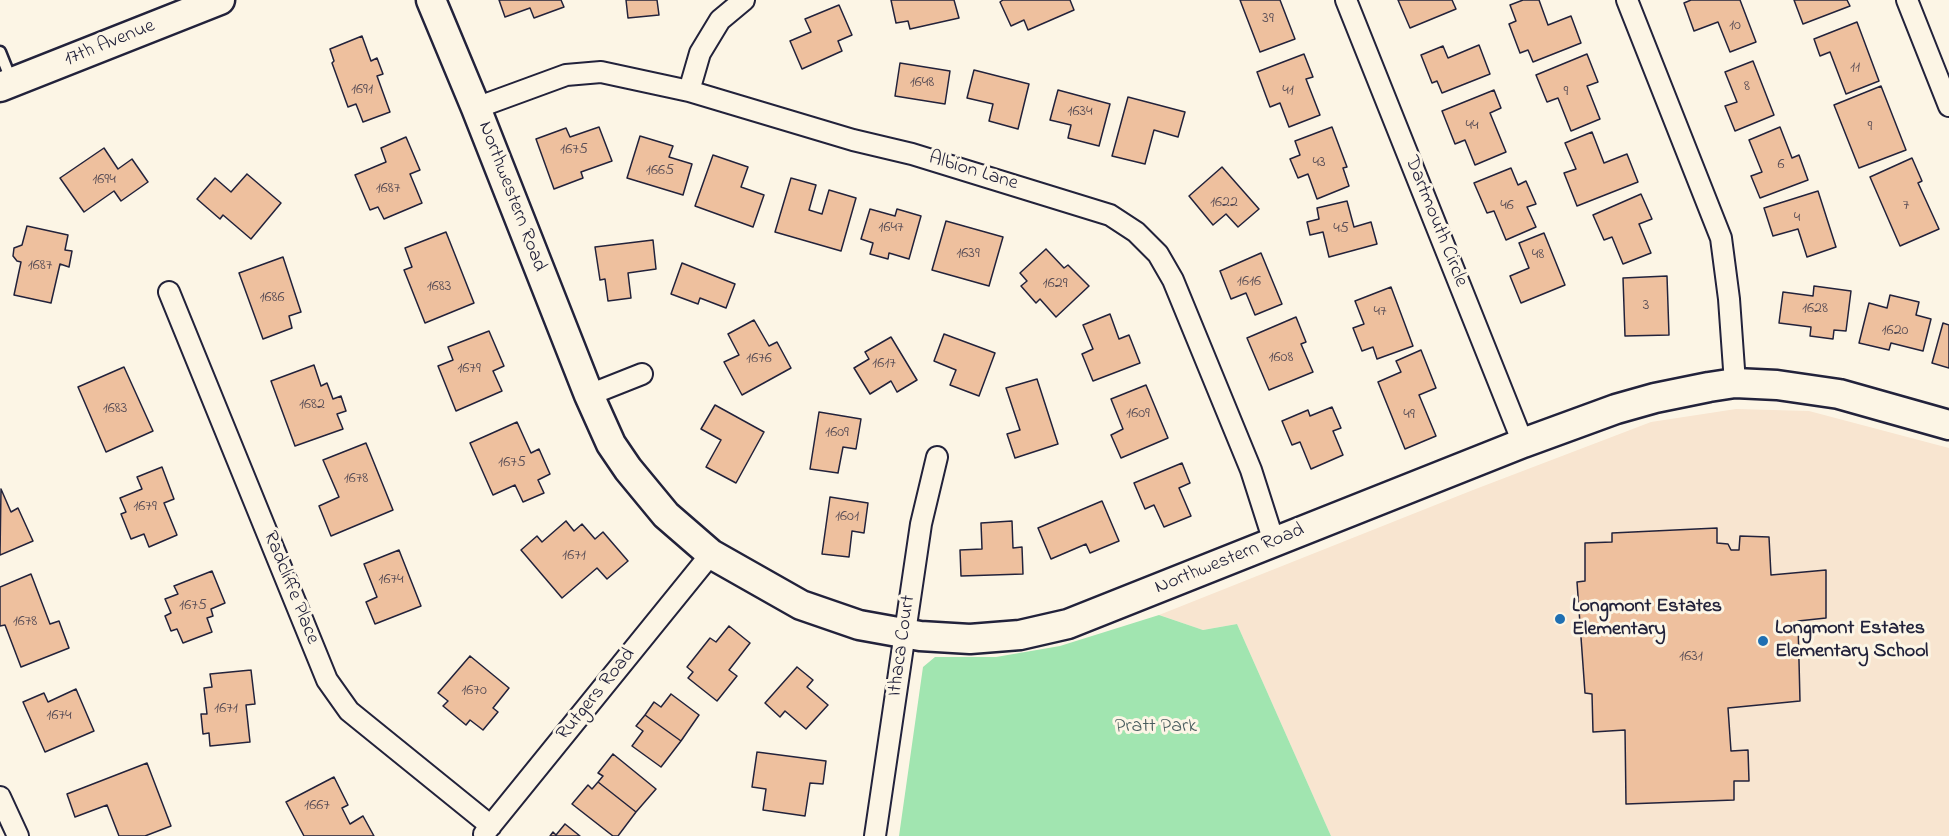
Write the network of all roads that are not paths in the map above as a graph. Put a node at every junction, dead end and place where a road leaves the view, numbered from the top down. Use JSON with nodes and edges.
{"nodes":[{"id":1,"x":220,"y":0,"type":"edge"},
{"id":2,"x":431,"y":0,"type":"edge"},
{"id":3,"x":744,"y":0,"type":"edge"},
{"id":4,"x":1346,"y":0,"type":"edge"},
{"id":5,"x":1627,"y":0,"type":"edge"},
{"id":6,"x":1907,"y":0,"type":"edge"},
{"id":7,"x":0,"y":52,"type":"edge"},
{"id":8,"x":6,"y":85,"type":"edge"},
{"id":9,"x":689,"y":90,"type":"junction"},
{"id":10,"x":1949,"y":106,"type":"edge"},
{"id":11,"x":476,"y":108,"type":"junction"},
{"id":12,"x":169,"y":292,"type":"dead end"},
{"id":13,"x":642,"y":374,"type":"dead end"},
{"id":14,"x":1735,"y":383,"type":"junction"},
{"id":15,"x":588,"y":395,"type":"junction"},
{"id":16,"x":1949,"y":425,"type":"edge"},
{"id":17,"x":1523,"y":443,"type":"junction"},
{"id":18,"x":937,"y":457,"type":"dead end"},
{"id":19,"x":1274,"y":542,"type":"junction"},
{"id":20,"x":711,"y":554,"type":"junction"},
{"id":21,"x":904,"y":633,"type":"junction"},
{"id":22,"x":0,"y":797,"type":"edge"},
{"id":23,"x":487,"y":831,"type":"edge"},
{"id":24,"x":18,"y":836,"type":"edge"},
{"id":25,"x":875,"y":836,"type":"edge"}],
"edges":[{"from":1,"to":8,"type":"street","name":"17th Avenue"},
{"from":2,"to":11,"type":"street","name":"Northwestern Road"},
{"from":3,"to":9,"type":"street"},
{"from":4,"to":17,"type":"street","name":"Dartmouth Circle"},
{"from":5,"to":14,"type":"street"},
{"from":6,"to":10,"type":"street"},
{"from":7,"to":8,"type":"lane"},
{"from":9,"to":11,"type":"street","name":"Albion Lane"},
{"from":9,"to":19,"type":"street","name":"Albion Lane"},
{"from":11,"to":15,"type":"street","name":"Northwestern Road"},
{"from":12,"to":23,"type":"street","name":"Radcliffe Place"},
{"from":13,"to":15,"type":"street"},
{"from":14,"to":16,"type":"street","name":"Northwestern Road"},
{"from":14,"to":17,"type":"street","name":"Northwestern Road"},
{"from":15,"to":20,"type":"street","name":"Northwestern Road"},
{"from":17,"to":19,"type":"street","name":"Northwestern Road"},
{"from":18,"to":21,"type":"street","name":"Ithaca Court"},
{"from":19,"to":21,"type":"street","name":"Northwestern Road"},
{"from":20,"to":21,"type":"street","name":"Northwestern Road"},
{"from":20,"to":23,"type":"street","name":"Rutgers Road"},
{"from":21,"to":25,"type":"street","name":"Ithaca Court"},
{"from":22,"to":24,"type":"street"}]}
